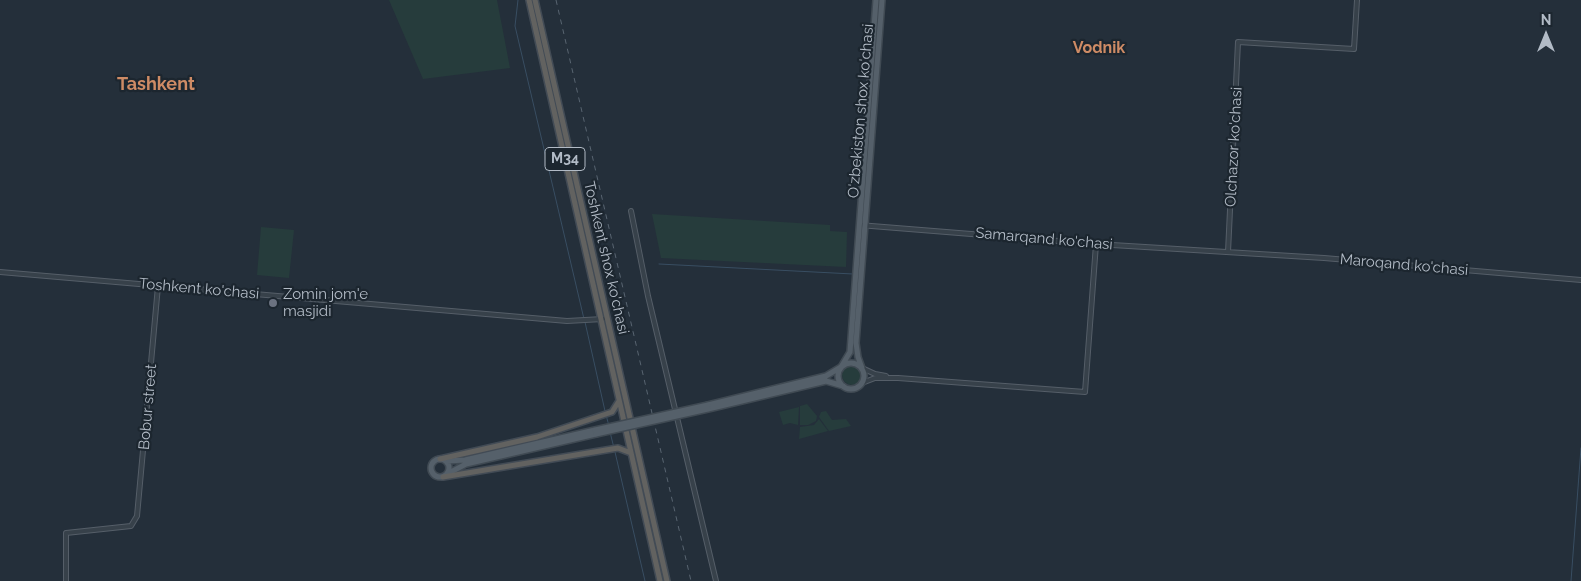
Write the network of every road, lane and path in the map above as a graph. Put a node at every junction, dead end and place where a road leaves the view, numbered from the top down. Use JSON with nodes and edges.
{"nodes":[{"id":1,"x":529,"y":0,"type":"edge"},
{"id":2,"x":535,"y":0,"type":"edge"},
{"id":3,"x":876,"y":0,"type":"edge"},
{"id":4,"x":882,"y":0,"type":"edge"},
{"id":5,"x":1357,"y":0,"type":"edge"},
{"id":6,"x":631,"y":211,"type":"dead end"},
{"id":7,"x":862,"y":225,"type":"junction"},
{"id":8,"x":1096,"y":244,"type":"junction"},
{"id":9,"x":1228,"y":252,"type":"junction"},
{"id":10,"x":0,"y":272,"type":"edge"},
{"id":11,"x":1581,"y":280,"type":"edge"},
{"id":12,"x":859,"y":281,"type":"junction"},
{"id":13,"x":158,"y":286,"type":"junction"},
{"id":14,"x":607,"y":318,"type":"junction"},
{"id":15,"x":600,"y":319,"type":"junction"},
{"id":16,"x":841,"y":367,"type":"junction"},
{"id":17,"x":862,"y":368,"type":"junction"},
{"id":18,"x":898,"y":378,"type":"junction"},
{"id":19,"x":862,"y":383,"type":"junction"},
{"id":20,"x":843,"y":386,"type":"junction"},
{"id":21,"x":619,"y":400,"type":"junction"},
{"id":22,"x":708,"y":407,"type":"junction"},
{"id":23,"x":596,"y":432,"type":"junction"},
{"id":24,"x":630,"y":452,"type":"junction"},
{"id":25,"x":440,"y":459,"type":"junction"},
{"id":26,"x":446,"y":461,"type":"junction"},
{"id":27,"x":448,"y":472,"type":"junction"},
{"id":28,"x":443,"y":477,"type":"junction"},
{"id":29,"x":66,"y":581,"type":"edge"},
{"id":30,"x":660,"y":581,"type":"edge"},
{"id":31,"x":667,"y":581,"type":"edge"},
{"id":32,"x":716,"y":581,"type":"edge"}],
"edges":[{"from":1,"to":15,"type":"highway","number":"M34"},
{"from":2,"to":14,"type":"highway","name":"Toshkent shox ko'chasi","number":"M34"},
{"from":3,"to":7,"type":"main road","name":"O'zbekiston shox ko'chasi"},
{"from":4,"to":7,"type":"main road","name":"O'zbekiston shox ko'chasi"},
{"from":5,"to":9,"type":"street","name":"Olchazor ko'chasi"},
{"from":6,"to":32,"type":"street"},
{"from":7,"to":8,"type":"street","name":"Samarqand ko'chasi"},
{"from":7,"to":12,"type":"main road"},
{"from":8,"to":9,"type":"street","name":"Samarqand ko'chasi"},
{"from":8,"to":18,"type":"street"},
{"from":9,"to":11,"type":"street","name":"Maroqand ko'chasi"},
{"from":10,"to":13,"type":"street","name":"Toshkent ko'chasi"},
{"from":12,"to":16,"type":"main road"},
{"from":12,"to":17,"type":"main road"},
{"from":13,"to":15,"type":"street","name":"Toshkent ko'chasi"},
{"from":13,"to":29,"type":"street","name":"Bobur street"},
{"from":14,"to":15,"type":"street","name":"Toshkent ko'chasi"},
{"from":14,"to":31,"type":"highway","name":"Toshkent shox ko'chasi","number":"M34"},
{"from":15,"to":21,"type":"highway","name":"Toshkent shox ko'chasi","number":"M34"},
{"from":16,"to":17,"type":"main road"},
{"from":16,"to":20,"type":"main road"},
{"from":16,"to":22,"type":"main road"},
{"from":17,"to":18,"type":"street"},
{"from":17,"to":19,"type":"main road"},
{"from":18,"to":19,"type":"street"},
{"from":19,"to":20,"type":"main road"},
{"from":20,"to":22,"type":"main road"},
{"from":21,"to":24,"type":"highway","name":"Toshkent shox ko'chasi","number":"M34"},
{"from":21,"to":25,"type":"highway"},
{"from":22,"to":23,"type":"main road","bridge":true},
{"from":23,"to":26,"type":"main road"},
{"from":23,"to":27,"type":"main road"},
{"from":24,"to":28,"type":"highway"},
{"from":24,"to":30,"type":"highway","name":"Toshkent shox ko'chasi","number":"M34"},
{"from":25,"to":26,"type":"main road"},
{"from":25,"to":28,"type":"main road"},
{"from":26,"to":27,"type":"main road"},
{"from":27,"to":28,"type":"main road"}]}
